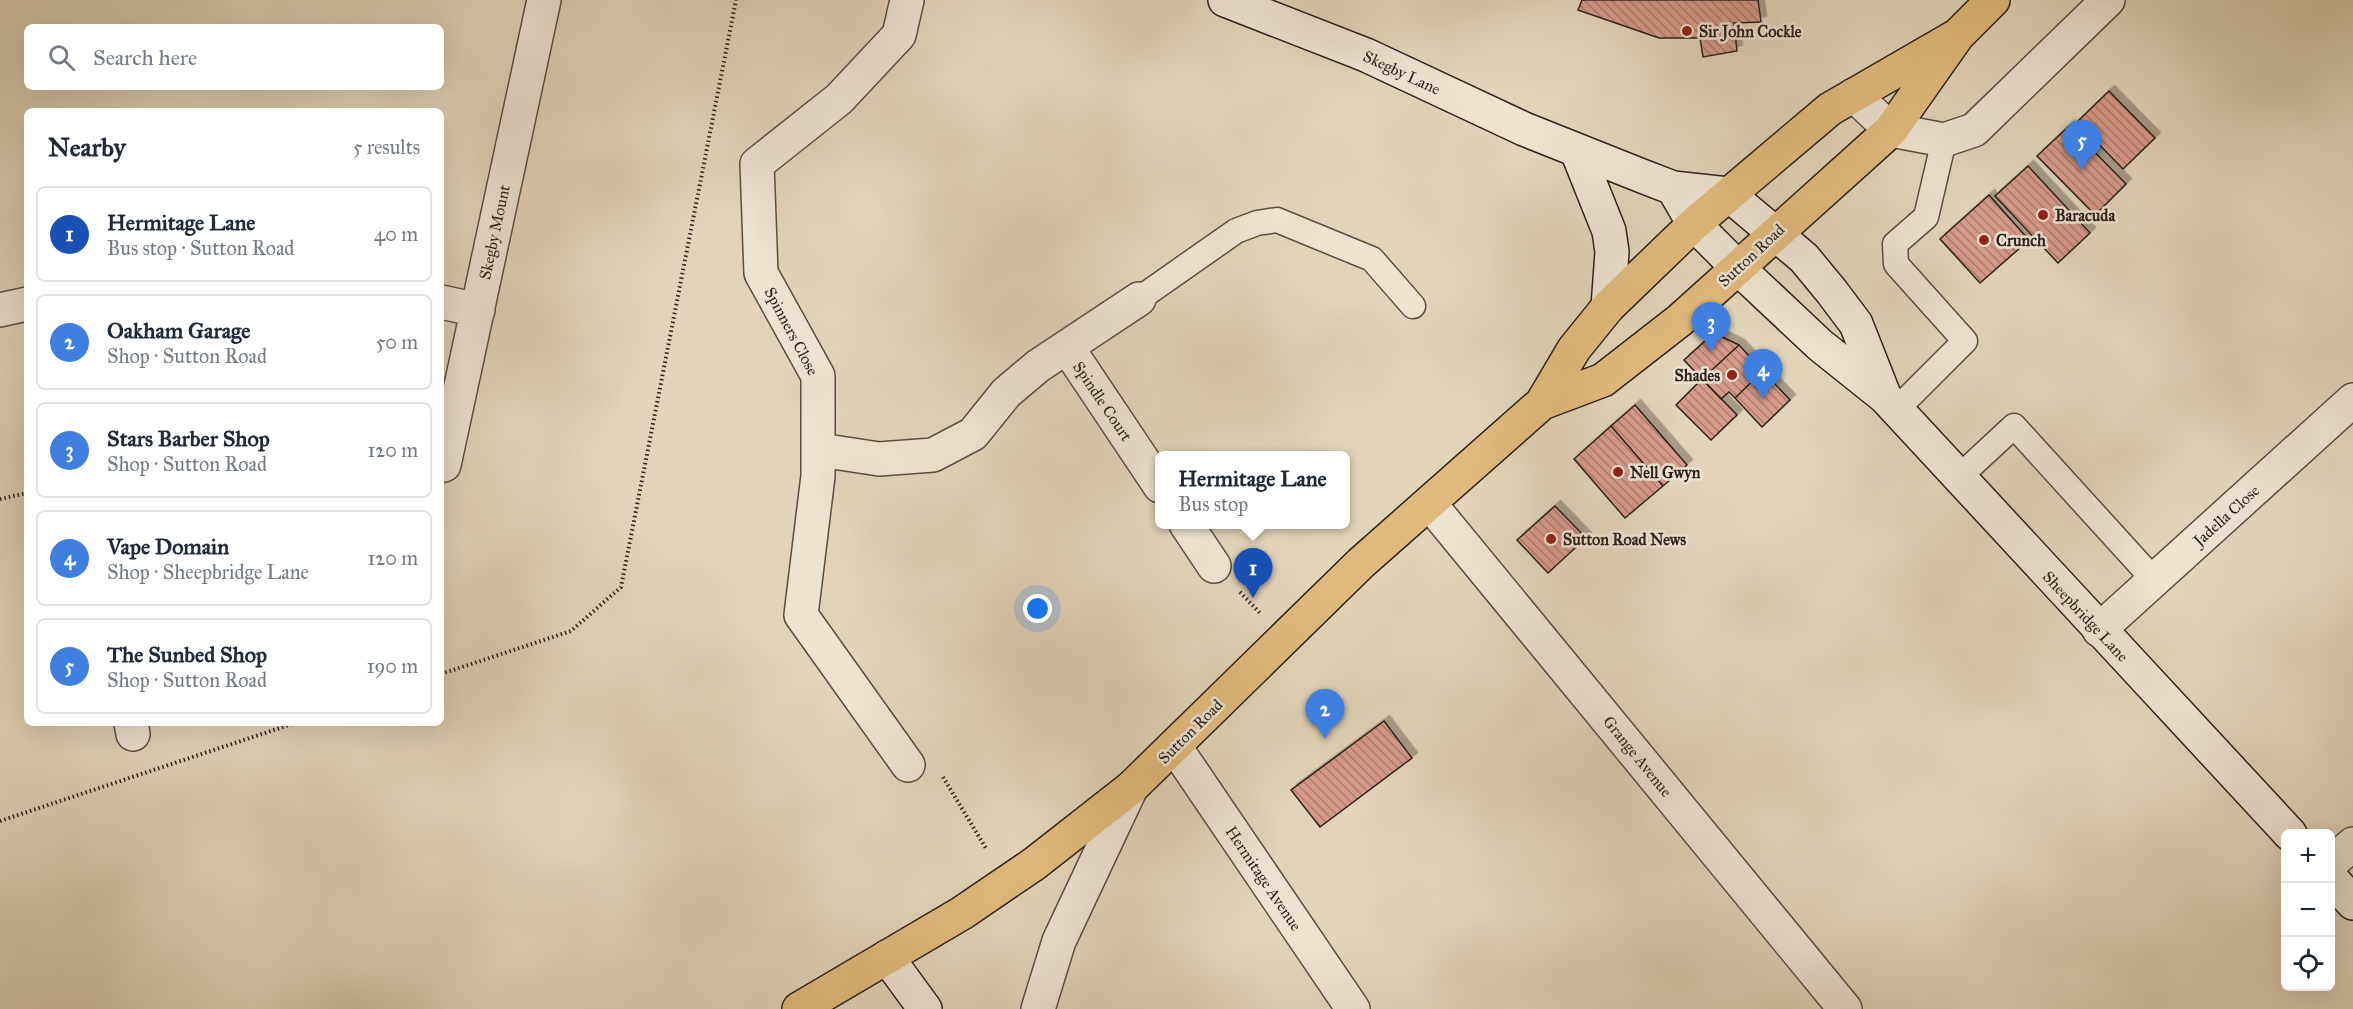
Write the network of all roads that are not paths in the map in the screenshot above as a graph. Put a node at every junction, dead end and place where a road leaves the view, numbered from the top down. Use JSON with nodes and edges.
{"nodes":[{"id":1,"x":544,"y":0,"type":"edge"},
{"id":2,"x":907,"y":0,"type":"edge"},
{"id":3,"x":1225,"y":0,"type":"edge"},
{"id":4,"x":1993,"y":0,"type":"edge"},
{"id":5,"x":2108,"y":0,"type":"edge"},
{"id":6,"x":1958,"y":35,"type":"junction"},
{"id":7,"x":1854,"y":95,"type":"junction"},
{"id":8,"x":1890,"y":130,"type":"junction"},
{"id":9,"x":1944,"y":140,"type":"junction"},
{"id":10,"x":1577,"y":151,"type":"junction"},
{"id":11,"x":1673,"y":188,"type":"junction"},
{"id":12,"x":1728,"y":194,"type":"junction"},
{"id":13,"x":1694,"y":224,"type":"junction"},
{"id":14,"x":1776,"y":232,"type":"junction"},
{"id":15,"x":1738,"y":268,"type":"junction"},
{"id":16,"x":1139,"y":300,"type":"joint"},
{"id":17,"x":444,"y":303,"type":"edge"},
{"id":18,"x":24,"y":305,"type":"edge"},
{"id":19,"x":1413,"y":306,"type":"dead end"},
{"id":20,"x":1608,"y":307,"type":"junction"},
{"id":21,"x":0,"y":310,"type":"edge"},
{"id":22,"x":478,"y":310,"type":"junction"},
{"id":23,"x":1067,"y":347,"type":"junction"},
{"id":24,"x":2353,"y":400,"type":"edge"},
{"id":25,"x":1542,"y":403,"type":"junction"},
{"id":26,"x":1891,"y":403,"type":"junction"},
{"id":27,"x":820,"y":450,"type":"junction"},
{"id":28,"x":444,"y":465,"type":"dead end"},
{"id":29,"x":1959,"y":477,"type":"junction"},
{"id":30,"x":1155,"y":479,"type":"edge"},
{"id":31,"x":1430,"y":504,"type":"junction"},
{"id":32,"x":1189,"y":529,"type":"edge"},
{"id":33,"x":1214,"y":566,"type":"road end"},
{"id":34,"x":2154,"y":580,"type":"junction"},
{"id":35,"x":2099,"y":630,"type":"junction"},
{"id":36,"x":1175,"y":747,"type":"junction"},
{"id":37,"x":908,"y":765,"type":"road end"},
{"id":38,"x":1131,"y":788,"type":"junction"},
{"id":39,"x":2285,"y":829,"type":"edge"},
{"id":40,"x":2353,"y":844,"type":"edge"},
{"id":41,"x":2335,"y":860,"type":"edge"},
{"id":42,"x":2335,"y":883,"type":"edge"},
{"id":43,"x":2353,"y":903,"type":"edge"},
{"id":44,"x":886,"y":957,"type":"junction"},
{"id":45,"x":799,"y":1009,"type":"edge"},
{"id":46,"x":925,"y":1009,"type":"edge"},
{"id":47,"x":1038,"y":1009,"type":"edge"},
{"id":48,"x":1353,"y":1009,"type":"edge"},
{"id":49,"x":1845,"y":1009,"type":"edge"}],
"edges":[{"from":1,"to":22,"type":"street","name":"Skegby Mount"},
{"from":2,"to":27,"type":"street","name":"Spinners Close"},
{"from":3,"to":10,"type":"street","name":"Skegby Lane"},
{"from":4,"to":6,"type":"highway","name":"Sutton Road"},
{"from":5,"to":9,"type":"street"},
{"from":6,"to":7,"type":"highway","name":"Sutton Road"},
{"from":6,"to":8,"type":"highway","name":"Sutton Road"},
{"from":7,"to":8,"type":"street"},
{"from":7,"to":12,"type":"highway","name":"Sutton Road"},
{"from":8,"to":9,"type":"street"},
{"from":8,"to":14,"type":"highway","name":"Sutton Road"},
{"from":9,"to":26,"type":"lane"},
{"from":10,"to":11,"type":"street","name":"Skegby Lane"},
{"from":10,"to":20,"type":"street"},
{"from":11,"to":12,"type":"street","name":"Skegby Lane"},
{"from":11,"to":13,"type":"street"},
{"from":12,"to":13,"type":"highway","name":"Sutton Road"},
{"from":12,"to":14,"type":"street","name":"Sheepbridge Lane"},
{"from":13,"to":15,"type":"street","name":"Sheepbridge Lane"},
{"from":13,"to":20,"type":"highway","name":"Sutton Road"},
{"from":14,"to":15,"type":"highway","name":"Sutton Road"},
{"from":14,"to":26,"type":"street","name":"Sheepbridge Lane"},
{"from":15,"to":25,"type":"highway","name":"Sutton Road"},
{"from":15,"to":26,"type":"street","name":"Sheepbridge Lane"},
{"from":16,"to":19,"type":"lane"},
{"from":16,"to":23,"type":"street","name":"Spindle Court"},
{"from":17,"to":22,"type":"street"},
{"from":18,"to":21,"type":"street"},
{"from":20,"to":25,"type":"highway","name":"Sutton Road"},
{"from":22,"to":28,"type":"street","name":"Skegby Mount"},
{"from":23,"to":27,"type":"street","name":"Spindle Court"},
{"from":23,"to":30,"type":"street","name":"Spindle Court"},
{"from":24,"to":34,"type":"street","name":"Jadella Close"},
{"from":25,"to":31,"type":"highway","name":"Sutton Road"},
{"from":26,"to":29,"type":"street","name":"Sheepbridge Lane"},
{"from":27,"to":37,"type":"street","name":"Spinners Close"},
{"from":29,"to":34,"type":"lane"},
{"from":29,"to":35,"type":"street","name":"Sheepbridge Lane"},
{"from":31,"to":36,"type":"highway","name":"Sutton Road"},
{"from":31,"to":49,"type":"street","name":"Grange Avenue"},
{"from":32,"to":33,"type":"street"},
{"from":34,"to":35,"type":"street","name":"Jadella Close"},
{"from":35,"to":39,"type":"street","name":"Sheepbridge Lane"},
{"from":36,"to":38,"type":"highway","name":"Sutton Road"},
{"from":36,"to":48,"type":"street","name":"Hermitage Avenue"},
{"from":38,"to":44,"type":"highway","name":"Sutton Road"},
{"from":38,"to":47,"type":"street"},
{"from":40,"to":41,"type":"street"},
{"from":42,"to":43,"type":"street"},
{"from":44,"to":45,"type":"highway","name":"Sutton Road"},
{"from":44,"to":46,"type":"street"}]}
